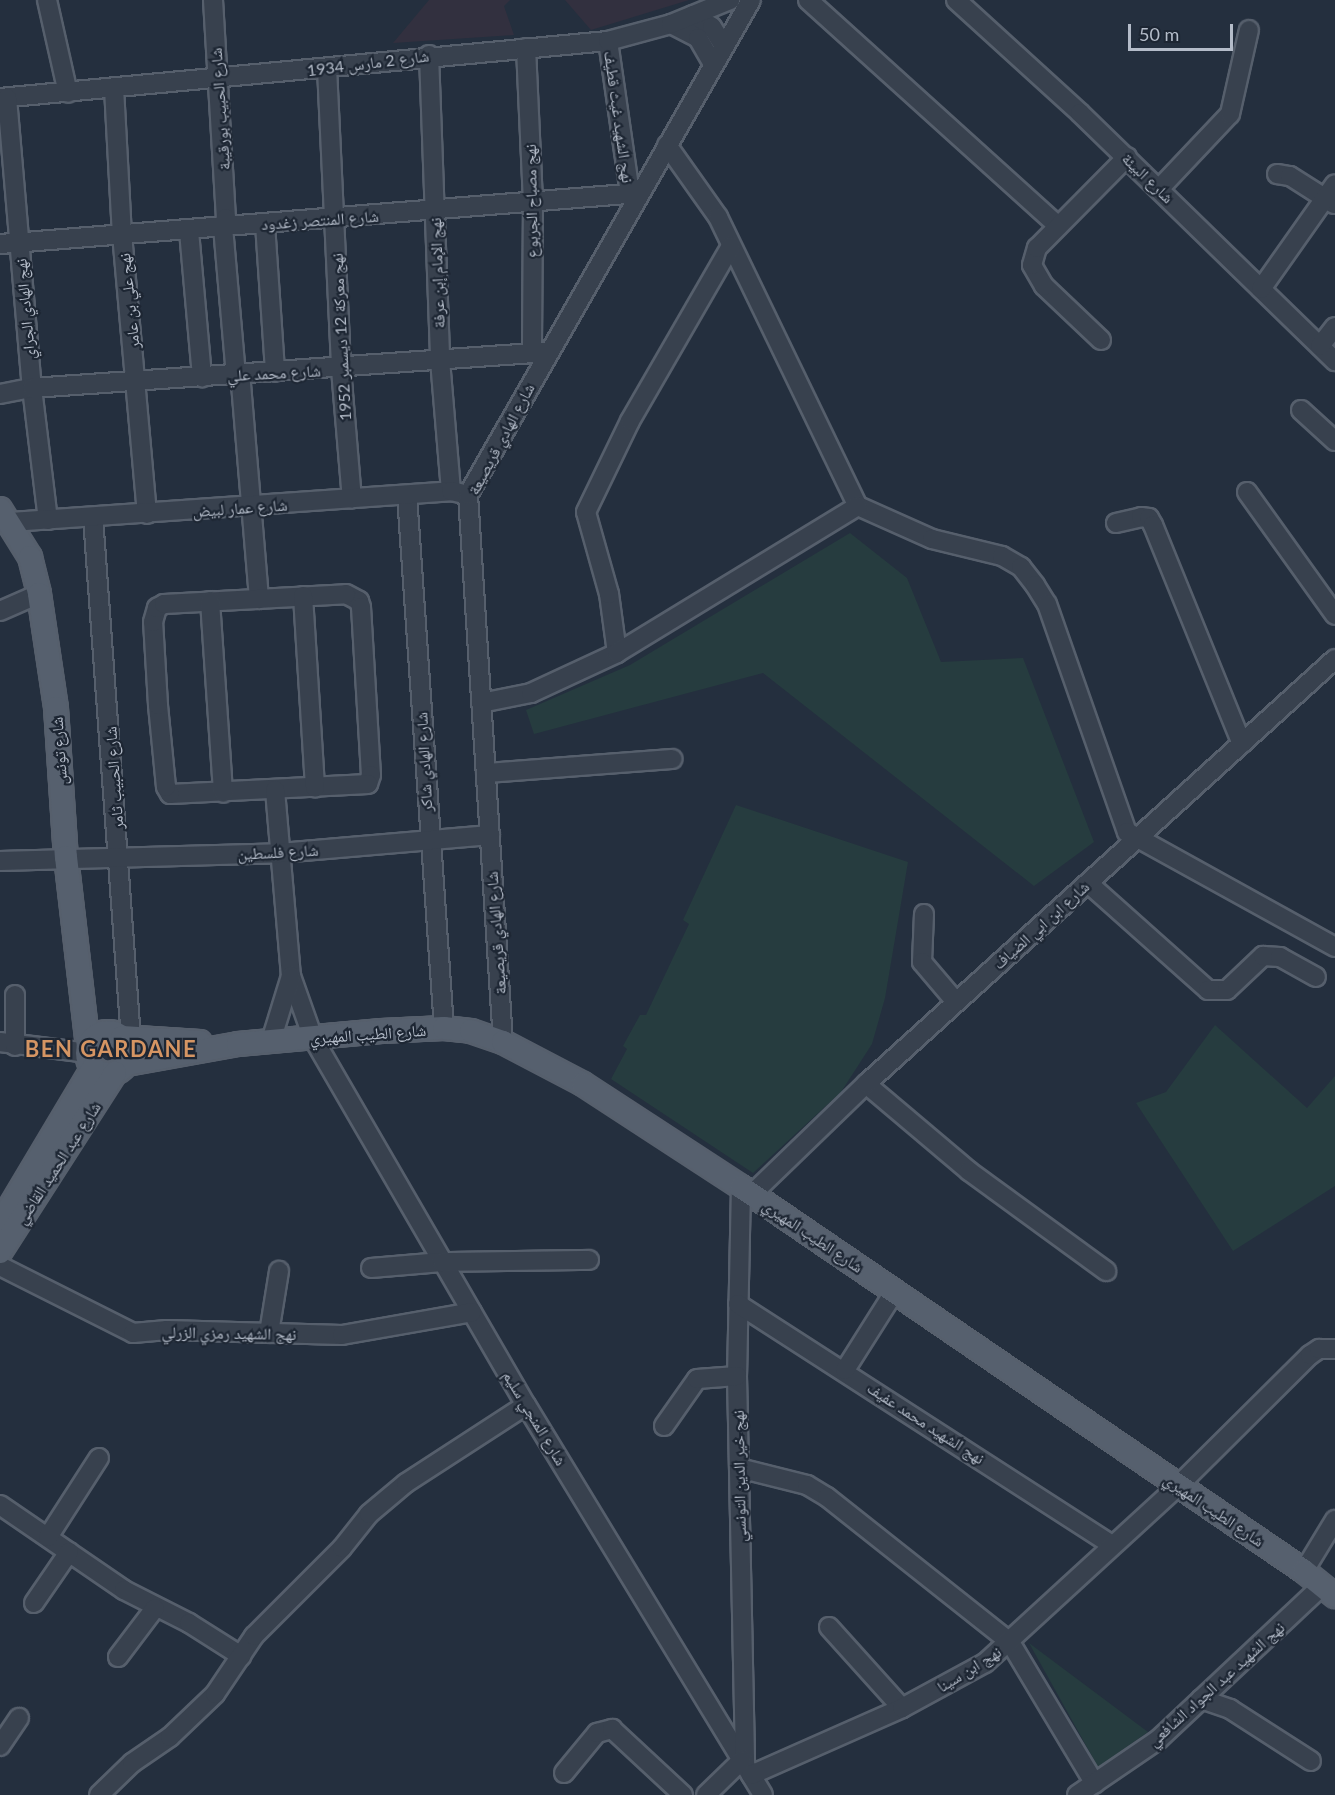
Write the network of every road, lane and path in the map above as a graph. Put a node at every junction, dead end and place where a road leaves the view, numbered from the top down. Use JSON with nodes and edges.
{"nodes":[{"id":1,"x":47,"y":0,"type":"edge"},
{"id":2,"x":213,"y":0,"type":"edge"},
{"id":3,"x":730,"y":0,"type":"edge"},
{"id":4,"x":751,"y":0,"type":"edge"},
{"id":5,"x":808,"y":0,"type":"edge"},
{"id":6,"x":956,"y":0,"type":"edge"},
{"id":7,"x":693,"y":15,"type":"junction"},
{"id":8,"x":671,"y":24,"type":"junction"},
{"id":9,"x":1249,"y":30,"type":"dead end"},
{"id":10,"x":608,"y":41,"type":"junction"},
{"id":11,"x":724,"y":46,"type":"junction"},
{"id":12,"x":526,"y":48,"type":"junction"},
{"id":13,"x":429,"y":55,"type":"junction"},
{"id":14,"x":713,"y":64,"type":"junction"},
{"id":15,"x":327,"y":68,"type":"junction"},
{"id":16,"x":218,"y":79,"type":"junction"},
{"id":17,"x":114,"y":88,"type":"junction"},
{"id":18,"x":68,"y":93,"type":"junction"},
{"id":19,"x":4,"y":98,"type":"edge"},
{"id":20,"x":667,"y":145,"type":"junction"},
{"id":21,"x":1127,"y":158,"type":"junction"},
{"id":22,"x":1277,"y":174,"type":"dead end"},
{"id":23,"x":1159,"y":189,"type":"junction"},
{"id":24,"x":635,"y":193,"type":"junction"},
{"id":25,"x":1332,"y":195,"type":"edge"},
{"id":26,"x":533,"y":202,"type":"junction"},
{"id":27,"x":436,"y":211,"type":"junction"},
{"id":28,"x":334,"y":219,"type":"junction"},
{"id":29,"x":228,"y":224,"type":"junction"},
{"id":30,"x":265,"y":224,"type":"junction"},
{"id":31,"x":1058,"y":226,"type":"junction"},
{"id":32,"x":189,"y":231,"type":"junction"},
{"id":33,"x":122,"y":234,"type":"junction"},
{"id":34,"x":19,"y":242,"type":"junction"},
{"id":35,"x":0,"y":244,"type":"edge"},
{"id":36,"x":731,"y":246,"type":"junction"},
{"id":37,"x":1261,"y":289,"type":"junction"},
{"id":38,"x":1335,"y":327,"type":"edge"},
{"id":39,"x":1101,"y":340,"type":"dead end"},
{"id":40,"x":1320,"y":346,"type":"junction"},
{"id":41,"x":540,"y":353,"type":"junction"},
{"id":42,"x":440,"y":360,"type":"junction"},
{"id":43,"x":1335,"y":361,"type":"edge"},
{"id":44,"x":341,"y":369,"type":"junction"},
{"id":45,"x":275,"y":372,"type":"junction"},
{"id":46,"x":202,"y":377,"type":"junction"},
{"id":47,"x":242,"y":377,"type":"junction"},
{"id":48,"x":138,"y":381,"type":"junction"},
{"id":49,"x":32,"y":388,"type":"junction"},
{"id":50,"x":0,"y":394,"type":"edge"},
{"id":51,"x":1301,"y":410,"type":"dead end"},
{"id":52,"x":1335,"y":441,"type":"edge"},
{"id":53,"x":1247,"y":492,"type":"dead end"},
{"id":54,"x":459,"y":493,"type":"junction"},
{"id":55,"x":407,"y":495,"type":"junction"},
{"id":56,"x":352,"y":499,"type":"junction"},
{"id":57,"x":858,"y":507,"type":"junction"},
{"id":58,"x":252,"y":508,"type":"junction"},
{"id":59,"x":147,"y":514,"type":"junction"},
{"id":60,"x":5,"y":516,"type":"edge"},
{"id":61,"x":93,"y":517,"type":"junction"},
{"id":62,"x":48,"y":520,"type":"junction"},
{"id":63,"x":1116,"y":523,"type":"dead end"},
{"id":64,"x":39,"y":594,"type":"junction"},
{"id":65,"x":303,"y":596,"type":"junction"},
{"id":66,"x":259,"y":599,"type":"junction"},
{"id":67,"x":210,"y":601,"type":"junction"},
{"id":68,"x":0,"y":611,"type":"edge"},
{"id":69,"x":1335,"y":615,"type":"edge"},
{"id":70,"x":617,"y":653,"type":"junction"},
{"id":71,"x":1335,"y":659,"type":"edge"},
{"id":72,"x":481,"y":704,"type":"junction"},
{"id":73,"x":1242,"y":744,"type":"junction"},
{"id":74,"x":672,"y":759,"type":"dead end"},
{"id":75,"x":486,"y":773,"type":"junction"},
{"id":76,"x":315,"y":788,"type":"junction"},
{"id":77,"x":275,"y":790,"type":"junction"},
{"id":78,"x":223,"y":793,"type":"junction"},
{"id":79,"x":490,"y":835,"type":"junction"},
{"id":80,"x":1136,"y":839,"type":"junction"},
{"id":81,"x":429,"y":841,"type":"junction"},
{"id":82,"x":280,"y":853,"type":"junction"},
{"id":83,"x":66,"y":857,"type":"junction"},
{"id":84,"x":120,"y":859,"type":"junction"},
{"id":85,"x":0,"y":861,"type":"edge"},
{"id":86,"x":1088,"y":883,"type":"junction"},
{"id":87,"x":924,"y":914,"type":"dead end"},
{"id":88,"x":1335,"y":947,"type":"edge"},
{"id":89,"x":291,"y":976,"type":"junction"},
{"id":90,"x":1316,"y":976,"type":"dead end"},
{"id":91,"x":15,"y":995,"type":"dead end"},
{"id":92,"x":956,"y":1002,"type":"junction"},
{"id":93,"x":444,"y":1028,"type":"junction"},
{"id":94,"x":313,"y":1038,"type":"junction"},
{"id":95,"x":271,"y":1041,"type":"junction"},
{"id":96,"x":503,"y":1042,"type":"junction"},
{"id":97,"x":7,"y":1044,"type":"edge"},
{"id":98,"x":108,"y":1052,"type":"junction"},
{"id":99,"x":866,"y":1084,"type":"junction"},
{"id":100,"x":746,"y":1191,"type":"junction"},
{"id":101,"x":0,"y":1224,"type":"edge"},
{"id":102,"x":0,"y":1252,"type":"edge"},
{"id":103,"x":589,"y":1260,"type":"dead end"},
{"id":104,"x":442,"y":1262,"type":"junction"},
{"id":105,"x":0,"y":1266,"type":"edge"},
{"id":106,"x":371,"y":1268,"type":"dead end"},
{"id":107,"x":279,"y":1271,"type":"dead end"},
{"id":108,"x":1106,"y":1271,"type":"dead end"},
{"id":109,"x":895,"y":1291,"type":"junction"},
{"id":110,"x":738,"y":1304,"type":"junction"},
{"id":111,"x":472,"y":1312,"type":"junction"},
{"id":112,"x":269,"y":1333,"type":"junction"},
{"id":113,"x":1335,"y":1349,"type":"edge"},
{"id":114,"x":845,"y":1370,"type":"junction"},
{"id":115,"x":737,"y":1376,"type":"junction"},
{"id":116,"x":526,"y":1405,"type":"junction"},
{"id":117,"x":664,"y":1426,"type":"dead end"},
{"id":118,"x":99,"y":1458,"type":"dead end"},
{"id":119,"x":739,"y":1468,"type":"junction"},
{"id":120,"x":1178,"y":1486,"type":"junction"},
{"id":121,"x":0,"y":1505,"type":"edge"},
{"id":122,"x":1335,"y":1520,"type":"edge"},
{"id":123,"x":48,"y":1537,"type":"junction"},
{"id":124,"x":1111,"y":1544,"type":"junction"},
{"id":125,"x":69,"y":1552,"type":"junction"},
{"id":126,"x":1304,"y":1571,"type":"junction"},
{"id":127,"x":1328,"y":1592,"type":"edge"},
{"id":128,"x":34,"y":1603,"type":"dead end"},
{"id":129,"x":155,"y":1608,"type":"junction"},
{"id":130,"x":829,"y":1627,"type":"dead end"},
{"id":131,"x":1010,"y":1642,"type":"junction"},
{"id":132,"x":118,"y":1656,"type":"dead end"},
{"id":133,"x":241,"y":1656,"type":"junction"},
{"id":134,"x":1201,"y":1699,"type":"junction"},
{"id":135,"x":902,"y":1708,"type":"junction"},
{"id":136,"x":19,"y":1718,"type":"dead end"},
{"id":137,"x":0,"y":1746,"type":"edge"},
{"id":138,"x":1311,"y":1761,"type":"dead end"},
{"id":139,"x":746,"y":1767,"type":"junction"},
{"id":140,"x":564,"y":1773,"type":"dead end"},
{"id":141,"x":1084,"y":1791,"type":"edge"},
{"id":142,"x":99,"y":1795,"type":"edge"},
{"id":143,"x":683,"y":1795,"type":"edge"},
{"id":144,"x":706,"y":1795,"type":"edge"},
{"id":145,"x":763,"y":1795,"type":"edge"}],
"edges":[{"from":1,"to":18,"type":"street"},
{"from":2,"to":16,"type":"street","name":"شارع الحبيب بورقيبة"},
{"from":3,"to":7,"type":"street","name":"شارع 2 مارس 1934"},
{"from":4,"to":11,"type":"street","name":"شارع الهادي قريصيعة"},
{"from":5,"to":31,"type":"street"},
{"from":6,"to":21,"type":"street","name":"شارع البيئة"},
{"from":7,"to":8,"type":"street","name":"شارع 2 مارس 1934"},
{"from":7,"to":11,"type":"street"},
{"from":8,"to":10,"type":"street","name":"شارع 2 مارس 1934"},
{"from":8,"to":14,"type":"street"},
{"from":9,"to":23,"type":"street"},
{"from":10,"to":12,"type":"street","name":"شارع 2 مارس 1934"},
{"from":10,"to":24,"type":"street","name":"نهج الشهيد غيث قطيف"},
{"from":11,"to":14,"type":"street","name":"شارع الهادي قريصيعة"},
{"from":12,"to":13,"type":"street","name":"شارع 2 مارس 1934"},
{"from":12,"to":26,"type":"street","name":"نهج مصباح الجربوع"},
{"from":13,"to":15,"type":"street","name":"شارع 2 مارس 1934"},
{"from":13,"to":27,"type":"street","name":"نهج الإمام إبن عرفة"},
{"from":14,"to":20,"type":"street","name":"شارع الهادي قريصيعة"},
{"from":15,"to":16,"type":"street","name":"شارع 2 مارس 1934"},
{"from":15,"to":28,"type":"street","name":"نهج معركة 12 ديسمبر 1952"},
{"from":16,"to":17,"type":"street","name":"شارع 2 مارس 1934"},
{"from":16,"to":29,"type":"street","name":"شارع الحبيب بورقيبة"},
{"from":17,"to":18,"type":"street","name":"شارع 2 مارس 1934"},
{"from":17,"to":33,"type":"street","name":"نهج علي بن عامر"},
{"from":18,"to":19,"type":"street","name":"شارع 2 مارس 1934"},
{"from":19,"to":34,"type":"street","name":"نهج الهادي الجراي"},
{"from":20,"to":24,"type":"street","name":"شارع الهادي قريصيعة"},
{"from":20,"to":36,"type":"street"},
{"from":21,"to":23,"type":"street","name":"شارع البيئة"},
{"from":21,"to":31,"type":"street"},
{"from":22,"to":25,"type":"street"},
{"from":23,"to":37,"type":"street","name":"شارع البيئة"},
{"from":24,"to":26,"type":"street","name":"شارع المنتصر زغدود"},
{"from":24,"to":41,"type":"street","name":"شارع الهادي قريصيعة"},
{"from":25,"to":37,"type":"street"},
{"from":26,"to":27,"type":"street","name":"شارع المنتصر زغدود"},
{"from":26,"to":41,"type":"street","name":"نهج مصباح الجربوع"},
{"from":27,"to":28,"type":"street","name":"شارع المنتصر زغدود"},
{"from":27,"to":42,"type":"street","name":"نهج الإمام إبن عرفة"},
{"from":28,"to":30,"type":"street","name":"شارع المنتصر زغدود"},
{"from":28,"to":44,"type":"street","name":"نهج معركة 12 ديسمبر 1952"},
{"from":29,"to":30,"type":"street","name":"شارع المنتصر زغدود"},
{"from":29,"to":32,"type":"street","name":"شارع المنتصر زغدود"},
{"from":29,"to":47,"type":"street","name":"شارع الحبيب بورقيبة"},
{"from":30,"to":45,"type":"street"},
{"from":31,"to":39,"type":"street"},
{"from":32,"to":33,"type":"street","name":"شارع المنتصر زغدود"},
{"from":32,"to":46,"type":"street"},
{"from":33,"to":34,"type":"street","name":"شارع المنتصر زغدود"},
{"from":33,"to":48,"type":"street","name":"نهج علي بن عامر"},
{"from":34,"to":35,"type":"street","name":"شارع المنتصر زغدود"},
{"from":34,"to":49,"type":"street","name":"نهج الهادي الجراي"},
{"from":36,"to":57,"type":"street"},
{"from":36,"to":70,"type":"street"},
{"from":37,"to":40,"type":"street","name":"شارع البيئة"},
{"from":38,"to":40,"type":"street"},
{"from":40,"to":43,"type":"street","name":"شارع البيئة"},
{"from":41,"to":42,"type":"street","name":"شارع محمد علي"},
{"from":41,"to":54,"type":"street","name":"شارع الهادي قريصيعة"},
{"from":42,"to":44,"type":"street","name":"شارع محمد علي"},
{"from":42,"to":54,"type":"street","name":"نهج الإمام إبن عرفة"},
{"from":44,"to":45,"type":"street","name":"شارع محمد علي"},
{"from":44,"to":56,"type":"street","name":"نهج معركة 12 ديسمبر 1952"},
{"from":45,"to":47,"type":"street","name":"شارع محمد علي"},
{"from":46,"to":47,"type":"street","name":"شارع محمد علي"},
{"from":46,"to":48,"type":"street","name":"شارع محمد علي"},
{"from":47,"to":58,"type":"street","name":"شارع الحبيب بورقيبة"},
{"from":48,"to":49,"type":"street","name":"شارع محمد علي"},
{"from":48,"to":59,"type":"street","name":"نهج علي بن عامر"},
{"from":49,"to":50,"type":"street","name":"شارع محمد علي"},
{"from":49,"to":62,"type":"street","name":"نهج الهادي الجراي"},
{"from":51,"to":52,"type":"street"},
{"from":53,"to":69,"type":"street"},
{"from":54,"to":55,"type":"street","name":"شارع عمار لبيض"},
{"from":54,"to":72,"type":"street","name":"شارع الهادي قريصيعة"},
{"from":55,"to":56,"type":"street","name":"شارع عمار لبيض"},
{"from":55,"to":81,"type":"street","name":"شارع الهادي شاكر"},
{"from":56,"to":58,"type":"street","name":"شارع عمار لبيض"},
{"from":57,"to":70,"type":"street"},
{"from":57,"to":80,"type":"street"},
{"from":58,"to":59,"type":"street","name":"شارع عمار لبيض"},
{"from":58,"to":66,"type":"street","name":"شارع الحبيب بورقيبة"},
{"from":59,"to":61,"type":"street","name":"شارع عمار لبيض"},
{"from":60,"to":62,"type":"street","name":"شارع عمار لبيض"},
{"from":60,"to":64,"type":"main road","name":"شارع تونس"},
{"from":61,"to":62,"type":"street","name":"شارع عمار لبيض"},
{"from":61,"to":84,"type":"street","name":"شارع الحبيب ثامر"},
{"from":63,"to":73,"type":"street"},
{"from":64,"to":68,"type":"street"},
{"from":64,"to":83,"type":"main road","name":"شارع تونس"},
{"from":65,"to":66,"type":"street"},
{"from":65,"to":76,"type":"street"},
{"from":65,"to":76,"type":"street"},
{"from":66,"to":67,"type":"street"},
{"from":67,"to":78,"type":"street"},
{"from":67,"to":78,"type":"street"},
{"from":70,"to":72,"type":"street"},
{"from":71,"to":73,"type":"street","name":"شارع ابن ابي الضياف"},
{"from":72,"to":75,"type":"street","name":"شارع الهادي قريصيعة"},
{"from":73,"to":80,"type":"street","name":"شارع ابن ابي الضياف"},
{"from":74,"to":75,"type":"street"},
{"from":75,"to":79,"type":"street","name":"شارع الهادي قريصيعة"},
{"from":76,"to":77,"type":"street"},
{"from":77,"to":78,"type":"street"},
{"from":77,"to":82,"type":"street"},
{"from":79,"to":81,"type":"street","name":"شارع فلسطين"},
{"from":79,"to":96,"type":"street","name":"شارع الهادي قريصيعة"},
{"from":80,"to":86,"type":"street","name":"شارع ابن ابي الضياف"},
{"from":80,"to":88,"type":"street"},
{"from":81,"to":82,"type":"street","name":"شارع فلسطين"},
{"from":81,"to":93,"type":"street","name":"شارع الهادي شاكر"},
{"from":82,"to":84,"type":"street","name":"شارع فلسطين"},
{"from":82,"to":89,"type":"street"},
{"from":83,"to":84,"type":"street","name":"شارع فلسطين"},
{"from":83,"to":85,"type":"street","name":"شارع فلسطين"},
{"from":83,"to":98,"type":"main road","name":"شارع تونس"},
{"from":84,"to":98,"type":"street","name":"شارع الحبيب ثامر"},
{"from":86,"to":90,"type":"street"},
{"from":86,"to":92,"type":"street","name":"شارع ابن ابي الضياف"},
{"from":87,"to":92,"type":"street"},
{"from":89,"to":94,"type":"street","name":"شارع المنجي سليم"},
{"from":89,"to":95,"type":"street"},
{"from":91,"to":97,"type":"street"},
{"from":92,"to":99,"type":"street","name":"شارع ابن ابي الضياف"},
{"from":93,"to":94,"type":"main road","name":"شارع الطيب المهيري"},
{"from":93,"to":96,"type":"main road","name":"شارع الطيب المهيري"},
{"from":94,"to":95,"type":"main road","name":"شارع الطيب المهيري"},
{"from":94,"to":104,"type":"street","name":"شارع المنجي سليم"},
{"from":95,"to":98,"type":"main road","name":"شارع الطيب المهيري"},
{"from":96,"to":100,"type":"main road","name":"شارع الطيب المهيري"},
{"from":97,"to":98,"type":"street"},
{"from":98,"to":101,"type":"main road","name":"شارع عبد الحميد القاضي"},
{"from":98,"to":102,"type":"main road","name":"شارع عبد الحميد القاضي"},
{"from":99,"to":100,"type":"street","name":"شارع ابن ابي الضياف"},
{"from":99,"to":108,"type":"street"},
{"from":100,"to":109,"type":"main road","name":"شارع الطيب المهيري"},
{"from":100,"to":110,"type":"street","name":"نهج خير الدين التونسي"},
{"from":103,"to":104,"type":"street"},
{"from":104,"to":106,"type":"street"},
{"from":104,"to":111,"type":"street","name":"شارع المنجي سليم"},
{"from":105,"to":112,"type":"street","name":"نهج الشهيد رمزي الزرلي"},
{"from":107,"to":112,"type":"street"},
{"from":109,"to":114,"type":"street"},
{"from":109,"to":120,"type":"main road","name":"شارع الطيب المهيري"},
{"from":110,"to":114,"type":"street","name":"نهج الشهيد محمد عفيف"},
{"from":110,"to":115,"type":"street","name":"نهج خير الدين التونسي"},
{"from":111,"to":112,"type":"street","name":"نهج الشهيد رمزي الزرلي"},
{"from":111,"to":116,"type":"street","name":"شارع المنجي سليم"},
{"from":113,"to":120,"type":"street","name":"نهج ابن سينا"},
{"from":114,"to":124,"type":"street","name":"نهج الشهيد محمد عفيف"},
{"from":115,"to":117,"type":"street"},
{"from":115,"to":119,"type":"street","name":"نهج خير الدين التونسي"},
{"from":116,"to":133,"type":"street"},
{"from":116,"to":139,"type":"street","name":"شارع المنجي سليم"},
{"from":118,"to":123,"type":"street"},
{"from":119,"to":131,"type":"street"},
{"from":119,"to":139,"type":"street","name":"نهج خير الدين التونسي"},
{"from":120,"to":124,"type":"street","name":"نهج ابن سينا"},
{"from":120,"to":126,"type":"main road","name":"شارع الطيب المهيري"},
{"from":121,"to":123,"type":"street"},
{"from":122,"to":126,"type":"street"},
{"from":123,"to":125,"type":"street"},
{"from":124,"to":131,"type":"street","name":"نهج ابن سينا"},
{"from":125,"to":128,"type":"street"},
{"from":125,"to":129,"type":"street"},
{"from":126,"to":127,"type":"main road","name":"شارع الطيب المهيري"},
{"from":127,"to":134,"type":"street","name":"نهج الشهيد عبد الجواد الشافعي"},
{"from":129,"to":132,"type":"street"},
{"from":129,"to":133,"type":"street"},
{"from":130,"to":135,"type":"street"},
{"from":131,"to":135,"type":"street","name":"نهج ابن سينا"},
{"from":131,"to":141,"type":"street"},
{"from":133,"to":142,"type":"street"},
{"from":134,"to":138,"type":"street"},
{"from":134,"to":141,"type":"street","name":"نهج الشهيد عبد الجواد الشافعي"},
{"from":135,"to":139,"type":"street","name":"نهج ابن سينا"},
{"from":136,"to":137,"type":"street"},
{"from":139,"to":144,"type":"street"},
{"from":139,"to":145,"type":"street","name":"شارع المنجي سليم"},
{"from":140,"to":143,"type":"street"}]}
